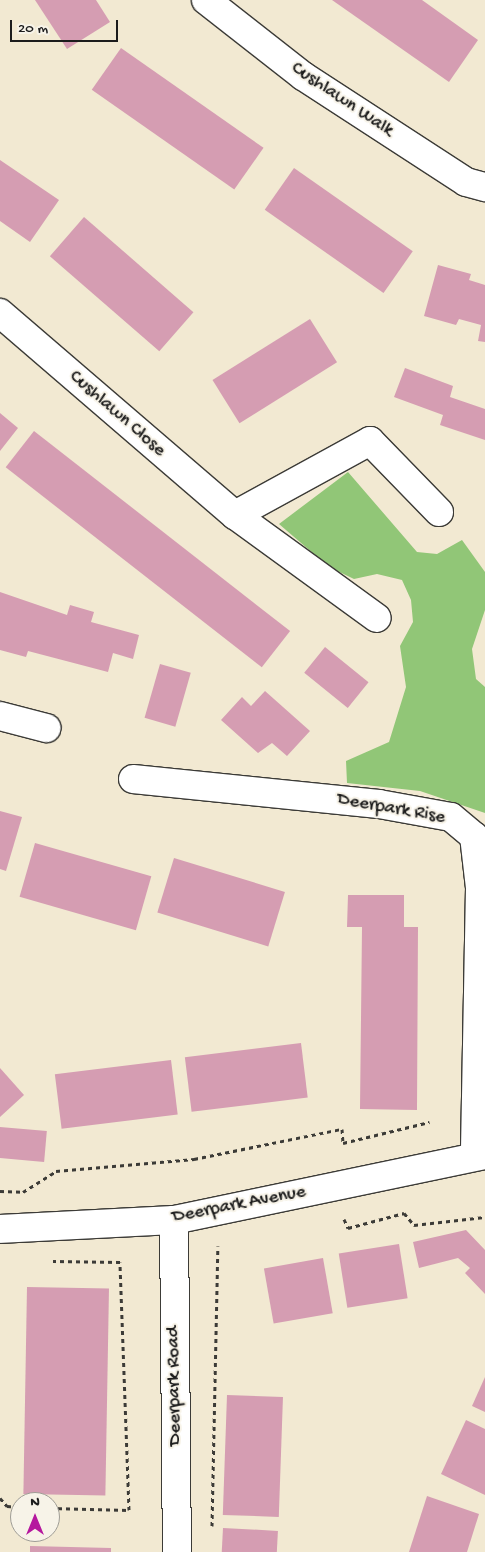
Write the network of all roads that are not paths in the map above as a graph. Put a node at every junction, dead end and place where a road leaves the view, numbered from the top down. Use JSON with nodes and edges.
{"nodes":[{"id":1,"x":206,"y":0,"type":"edge"},
{"id":2,"x":485,"y":187,"type":"edge"},
{"id":3,"x":0,"y":312,"type":"edge"},
{"id":4,"x":439,"y":512,"type":"dead end"},
{"id":5,"x":235,"y":514,"type":"junction"},
{"id":6,"x":377,"y":618,"type":"dead end"},
{"id":7,"x":0,"y":716,"type":"edge"},
{"id":8,"x":46,"y":728,"type":"dead end"},
{"id":9,"x":133,"y":779,"type":"dead end"},
{"id":10,"x":480,"y":1155,"type":"edge"},
{"id":11,"x":174,"y":1220,"type":"junction"},
{"id":12,"x":0,"y":1229,"type":"edge"},
{"id":13,"x":177,"y":1552,"type":"edge"}],
"edges":[{"from":1,"to":2,"type":"street","name":"Cushlawn Walk"},
{"from":3,"to":5,"type":"street","name":"Cushlawn Close"},
{"from":4,"to":5,"type":"street"},
{"from":5,"to":6,"type":"street","name":"Cushlawn Close"},
{"from":7,"to":8,"type":"street"},
{"from":9,"to":10,"type":"street","name":"Deerpark Rise"},
{"from":10,"to":11,"type":"street","name":"Deerpark Avenue"},
{"from":11,"to":12,"type":"street","name":"Deerpark Avenue"},
{"from":11,"to":13,"type":"street","name":"Deerpark Road"}]}
